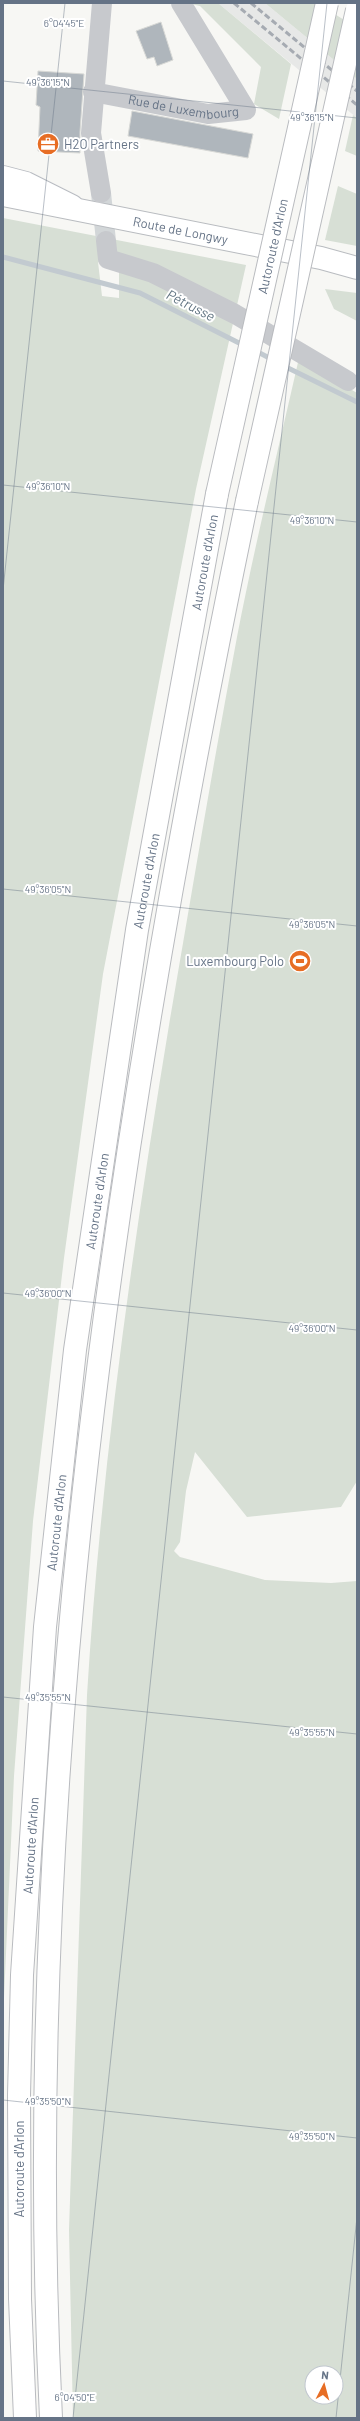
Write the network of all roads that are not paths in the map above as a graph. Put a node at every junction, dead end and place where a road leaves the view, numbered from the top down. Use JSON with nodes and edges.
{"nodes":[{"id":1,"x":102,"y":3,"type":"edge"},
{"id":2,"x":181,"y":3,"type":"edge"},
{"id":3,"x":327,"y":3,"type":"edge"},
{"id":4,"x":354,"y":3,"type":"edge"},
{"id":5,"x":357,"y":5,"type":"edge"},
{"id":6,"x":357,"y":10,"type":"edge"},
{"id":7,"x":93,"y":92,"type":"junction"},
{"id":8,"x":3,"y":177,"type":"edge"},
{"id":9,"x":101,"y":193,"type":"tunnel mouth"},
{"id":10,"x":3,"y":195,"type":"edge"},
{"id":11,"x":83,"y":211,"type":"junction"},
{"id":12,"x":106,"y":241,"type":"tunnel mouth"},
{"id":13,"x":352,"y":265,"type":"edge"},
{"id":14,"x":348,"y":381,"type":"dead end"},
{"id":15,"x":25,"y":2418,"type":"edge"},
{"id":16,"x":51,"y":2418,"type":"edge"}],
"edges":[{"from":1,"to":7,"type":"street"},
{"from":2,"to":7,"type":"street","name":"Rue de Luxembourg"},
{"from":3,"to":15,"type":"main road","name":"Autoroute d'Arlon","bridge":true},
{"from":4,"to":5,"type":"main road"},
{"from":6,"to":16,"type":"main road","name":"Autoroute d'Arlon","bridge":true},
{"from":7,"to":9,"type":"street"},
{"from":8,"to":11,"type":"main road"},
{"from":10,"to":11,"type":"main road","name":"Route de Longwy"},
{"from":11,"to":13,"type":"main road","name":"Route de Longwy"},
{"from":12,"to":14,"type":"street"}]}
